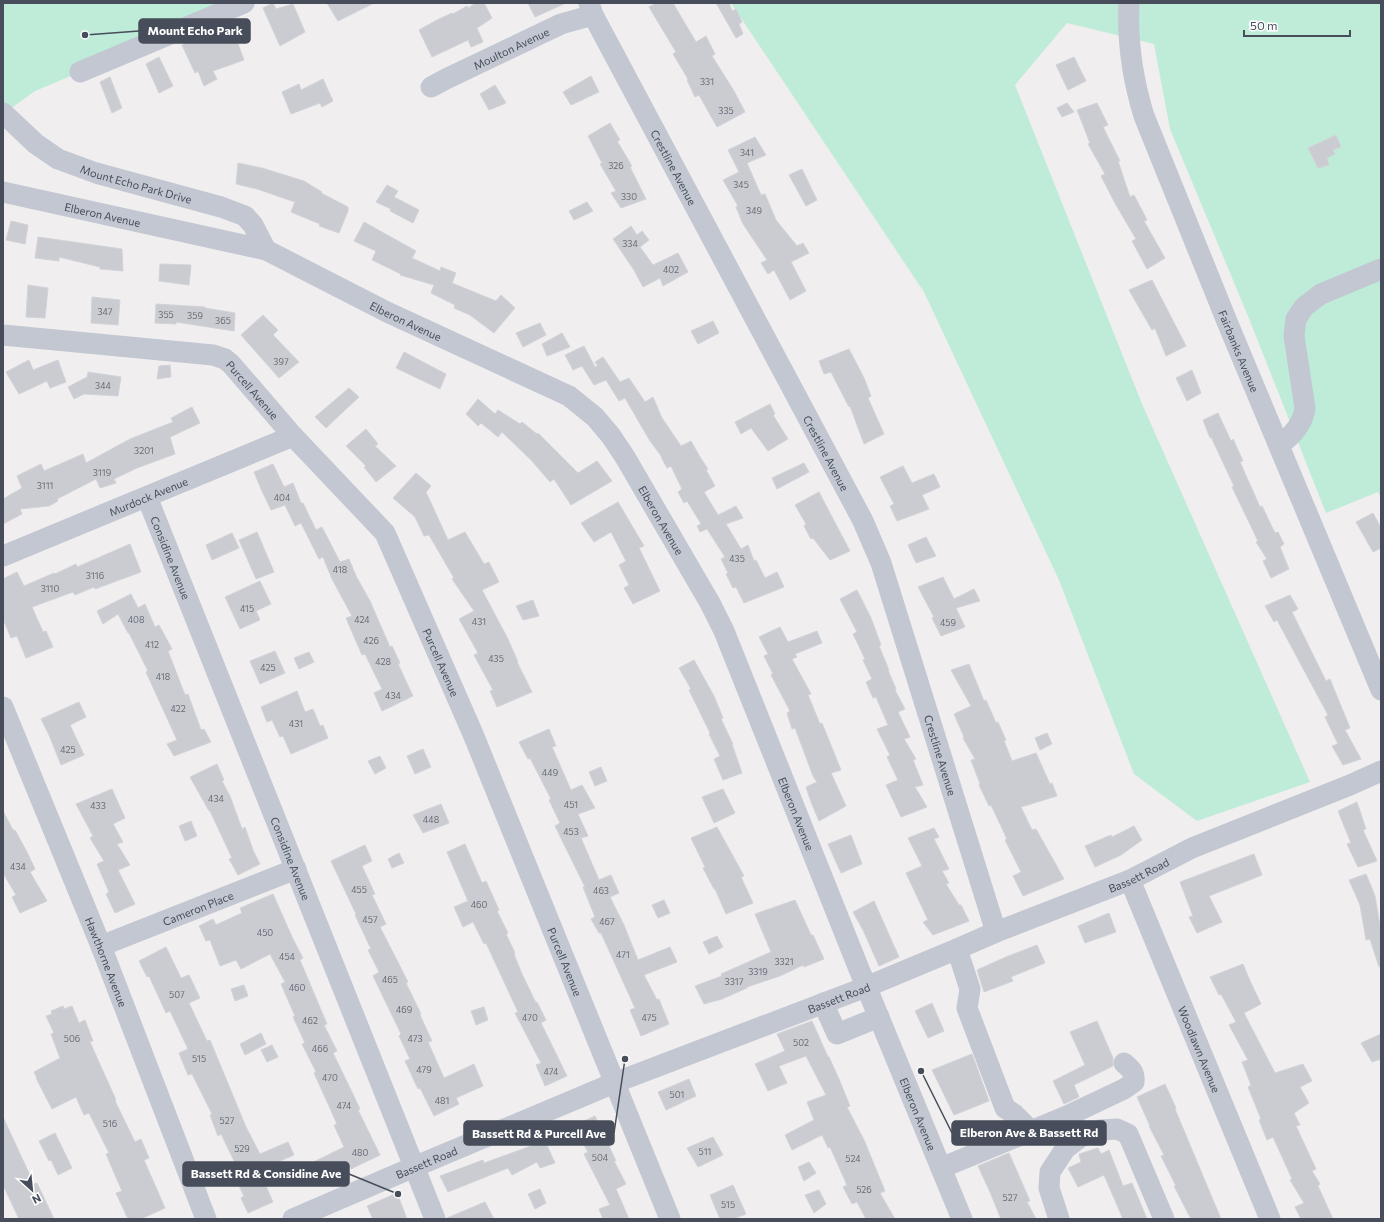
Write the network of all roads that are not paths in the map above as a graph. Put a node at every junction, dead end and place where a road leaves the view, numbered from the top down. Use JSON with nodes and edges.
{"nodes":[{"id":1,"x":244,"y":3,"type":"edge"},
{"id":2,"x":1129,"y":3,"type":"edge"},
{"id":3,"x":591,"y":9,"type":"edge"},
{"id":4,"x":80,"y":72,"type":"dead end"},
{"id":5,"x":431,"y":87,"type":"dead end"},
{"id":6,"x":3,"y":112,"type":"edge"},
{"id":7,"x":3,"y":192,"type":"edge"},
{"id":8,"x":266,"y":250,"type":"junction"},
{"id":9,"x":1381,"y":269,"type":"edge"},
{"id":10,"x":3,"y":335,"type":"edge"},
{"id":11,"x":293,"y":436,"type":"junction"},
{"id":12,"x":1279,"y":445,"type":"junction"},
{"id":13,"x":147,"y":497,"type":"junction"},
{"id":14,"x":3,"y":556,"type":"edge"},
{"id":15,"x":1381,"y":690,"type":"edge"},
{"id":16,"x":3,"y":707,"type":"edge"},
{"id":17,"x":1381,"y":771,"type":"edge"},
{"id":18,"x":296,"y":869,"type":"junction"},
{"id":19,"x":1130,"y":880,"type":"junction"},
{"id":20,"x":996,"y":932,"type":"junction"},
{"id":21,"x":101,"y":946,"type":"junction"},
{"id":22,"x":957,"y":949,"type":"junction"},
{"id":23,"x":866,"y":987,"type":"junction"},
{"id":24,"x":823,"y":1003,"type":"junction"},
{"id":25,"x":879,"y":1018,"type":"junction"},
{"id":26,"x":1124,"y":1063,"type":"dead end"},
{"id":27,"x":614,"y":1083,"type":"junction"},
{"id":28,"x":1030,"y":1131,"type":"junction"},
{"id":29,"x":414,"y":1167,"type":"junction"},
{"id":30,"x":941,"y":1168,"type":"junction"},
{"id":31,"x":206,"y":1219,"type":"edge"},
{"id":32,"x":294,"y":1219,"type":"edge"},
{"id":33,"x":436,"y":1219,"type":"edge"},
{"id":34,"x":670,"y":1219,"type":"edge"},
{"id":35,"x":962,"y":1219,"type":"edge"},
{"id":36,"x":1059,"y":1219,"type":"edge"},
{"id":37,"x":1164,"y":1219,"type":"edge"},
{"id":38,"x":1270,"y":1219,"type":"edge"}],
"edges":[{"from":1,"to":4,"type":"street"},
{"from":2,"to":12,"type":"street","name":"Fairbanks Avenue"},
{"from":3,"to":5,"type":"street","name":"Moulton Avenue"},
{"from":3,"to":20,"type":"street","name":"Crestline Avenue"},
{"from":6,"to":8,"type":"street","name":"Mount Echo Park Drive"},
{"from":7,"to":8,"type":"street","name":"Elberon Avenue"},
{"from":8,"to":23,"type":"street","name":"Elberon Avenue"},
{"from":9,"to":12,"type":"street"},
{"from":10,"to":11,"type":"street","name":"Purcell Avenue"},
{"from":11,"to":13,"type":"street","name":"Murdock Avenue"},
{"from":11,"to":27,"type":"street","name":"Purcell Avenue"},
{"from":12,"to":15,"type":"street","name":"Fairbanks Avenue"},
{"from":13,"to":14,"type":"street","name":"Murdock Avenue"},
{"from":13,"to":18,"type":"street","name":"Considine Avenue"},
{"from":16,"to":21,"type":"street","name":"Hawthorne Avenue"},
{"from":17,"to":19,"type":"street","name":"Bassett Road"},
{"from":18,"to":21,"type":"street","name":"Cameron Place"},
{"from":18,"to":29,"type":"street","name":"Considine Avenue"},
{"from":19,"to":20,"type":"street","name":"Bassett Road"},
{"from":19,"to":38,"type":"street","name":"Woodlawn Avenue"},
{"from":20,"to":22,"type":"street","name":"Bassett Road"},
{"from":21,"to":31,"type":"street","name":"Hawthorne Avenue"},
{"from":22,"to":23,"type":"street","name":"Bassett Road"},
{"from":22,"to":28,"type":"street"},
{"from":23,"to":24,"type":"street","name":"Bassett Road"},
{"from":23,"to":25,"type":"street","name":"Elberon Avenue"},
{"from":24,"to":25,"type":"street"},
{"from":24,"to":27,"type":"street","name":"Bassett Road"},
{"from":25,"to":30,"type":"street","name":"Elberon Avenue"},
{"from":26,"to":28,"type":"street"},
{"from":27,"to":29,"type":"street","name":"Bassett Road"},
{"from":27,"to":34,"type":"street","name":"Purcell Avenue"},
{"from":28,"to":30,"type":"street"},
{"from":29,"to":32,"type":"street","name":"Bassett Road"},
{"from":29,"to":33,"type":"street","name":"Considine Avenue"},
{"from":30,"to":35,"type":"street","name":"Elberon Avenue"},
{"from":36,"to":37,"type":"street"}]}
